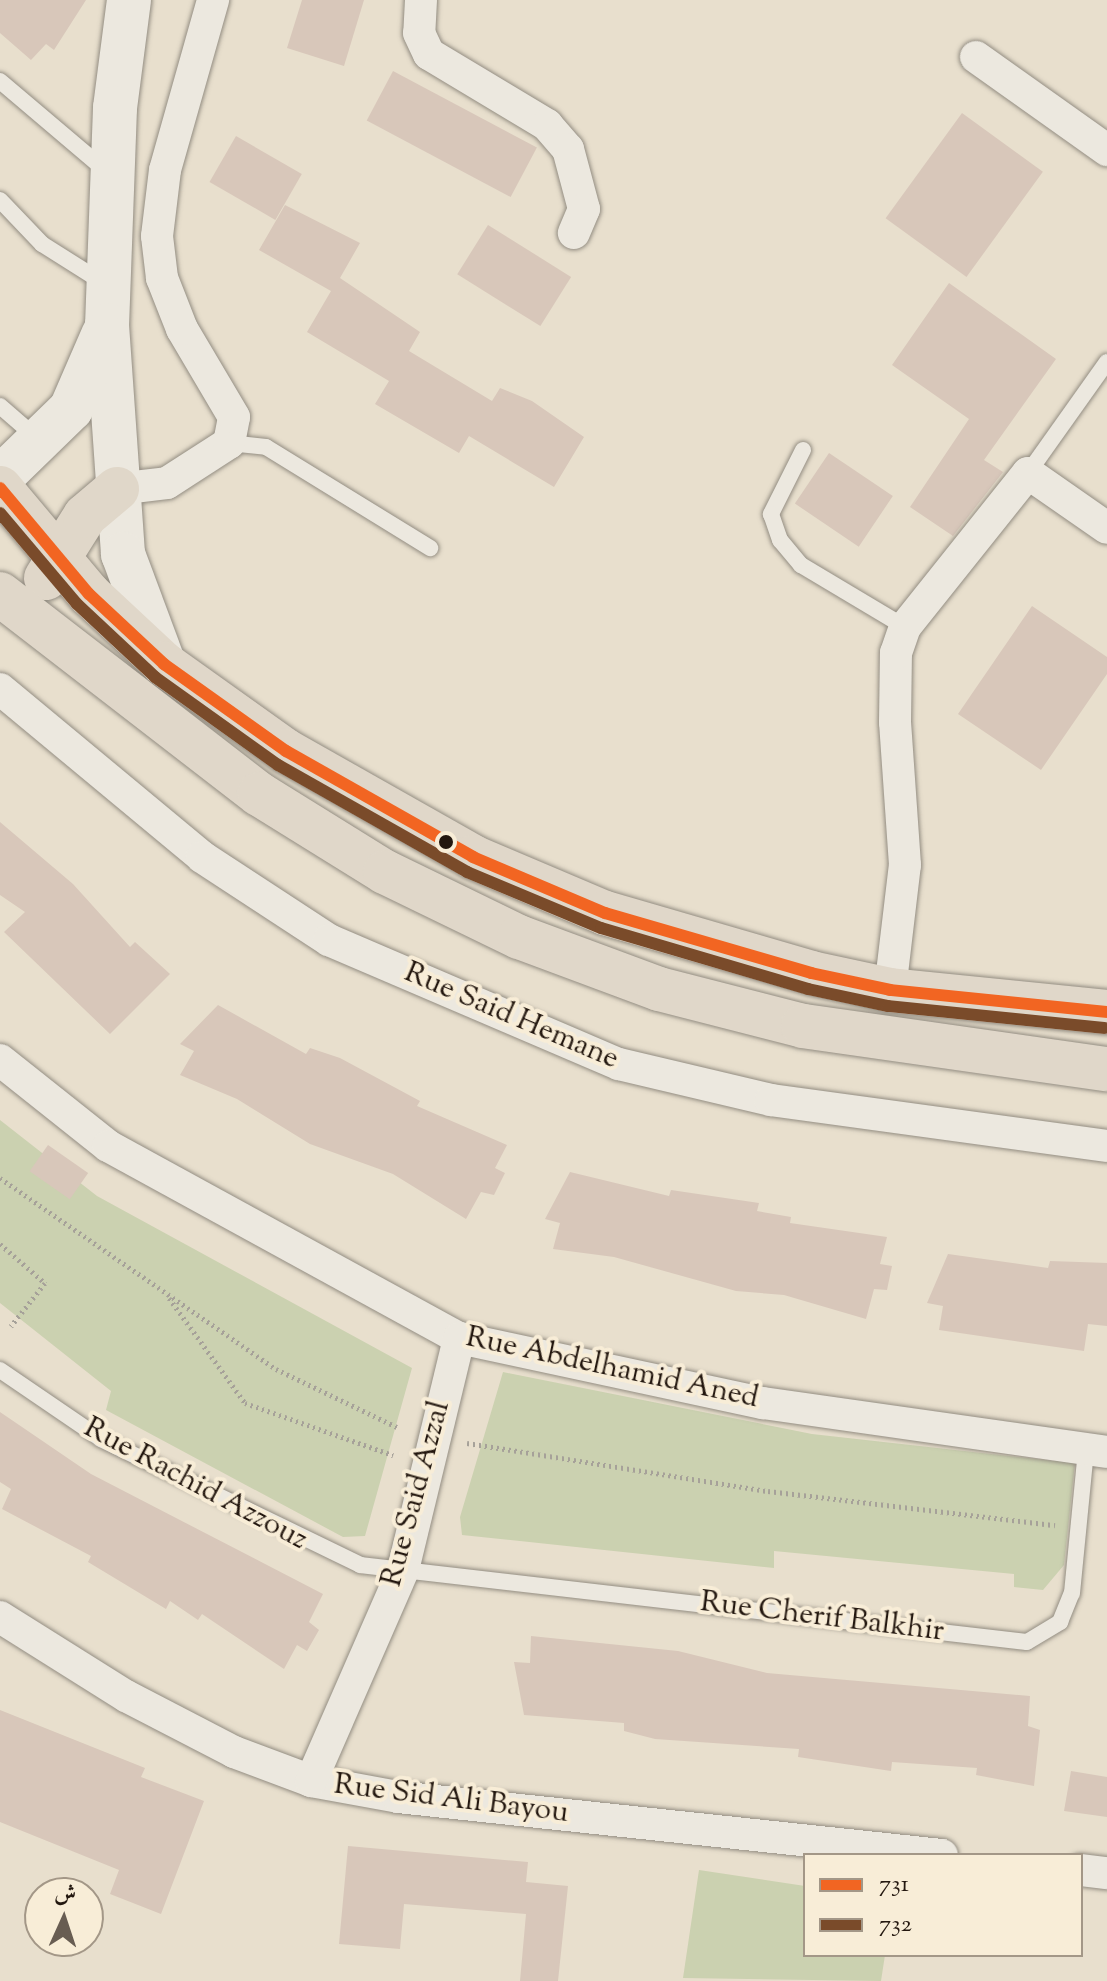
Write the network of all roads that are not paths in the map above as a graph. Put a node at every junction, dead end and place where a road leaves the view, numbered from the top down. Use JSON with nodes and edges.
{"nodes":[{"id":1,"x":129,"y":0,"type":"edge"},
{"id":2,"x":213,"y":0,"type":"edge"},
{"id":3,"x":421,"y":0,"type":"edge"},
{"id":4,"x":976,"y":57,"type":"dead end"},
{"id":5,"x":0,"y":81,"type":"edge"},
{"id":6,"x":1107,"y":150,"type":"edge"},
{"id":7,"x":110,"y":175,"type":"junction"},
{"id":8,"x":0,"y":200,"type":"edge"},
{"id":9,"x":574,"y":233,"type":"dead end"},
{"id":10,"x":107,"y":305,"type":"junction"},
{"id":11,"x":1107,"y":362,"type":"edge"},
{"id":12,"x":0,"y":406,"type":"edge"},
{"id":13,"x":42,"y":443,"type":"junction"},
{"id":14,"x":229,"y":443,"type":"junction"},
{"id":15,"x":803,"y":450,"type":"dead end"},
{"id":16,"x":1028,"y":473,"type":"junction"},
{"id":17,"x":0,"y":478,"type":"edge"},
{"id":18,"x":0,"y":488,"type":"edge"},
{"id":19,"x":117,"y":489,"type":"junction"},
{"id":20,"x":1107,"y":528,"type":"edge"},
{"id":21,"x":430,"y":548,"type":"dead end"},
{"id":22,"x":59,"y":558,"type":"junction"},
{"id":23,"x":3,"y":596,"type":"edge"},
{"id":24,"x":905,"y":627,"type":"junction"},
{"id":25,"x":164,"y":664,"type":"junction"},
{"id":26,"x":0,"y":689,"type":"edge"},
{"id":27,"x":890,"y":990,"type":"junction"},
{"id":28,"x":1107,"y":1012,"type":"edge"},
{"id":29,"x":876,"y":1039,"type":"junction"},
{"id":30,"x":0,"y":1060,"type":"edge"},
{"id":31,"x":1107,"y":1069,"type":"edge"},
{"id":32,"x":1107,"y":1146,"type":"edge"},
{"id":33,"x":459,"y":1338,"type":"junction"},
{"id":34,"x":0,"y":1370,"type":"edge"},
{"id":35,"x":1096,"y":1451,"type":"edge"},
{"id":36,"x":403,"y":1570,"type":"junction"},
{"id":37,"x":0,"y":1617,"type":"edge"},
{"id":38,"x":311,"y":1781,"type":"junction"},
{"id":39,"x":923,"y":1853,"type":"edge"},
{"id":40,"x":1083,"y":1870,"type":"edge"},
{"id":41,"x":1107,"y":1873,"type":"edge"}],
"edges":[{"from":1,"to":7,"type":"street"},
{"from":2,"to":14,"type":"street"},
{"from":3,"to":9,"type":"street"},
{"from":4,"to":6,"type":"street"},
{"from":5,"to":7,"type":"lane"},
{"from":7,"to":10,"type":"street"},
{"from":8,"to":10,"type":"lane"},
{"from":10,"to":13,"type":"street"},
{"from":10,"to":19,"type":"street"},
{"from":11,"to":16,"type":"lane"},
{"from":12,"to":13,"type":"lane"},
{"from":13,"to":17,"type":"street"},
{"from":14,"to":19,"type":"street"},
{"from":14,"to":21,"type":"lane"},
{"from":15,"to":24,"type":"lane"},
{"from":16,"to":20,"type":"street"},
{"from":16,"to":24,"type":"street"},
{"from":18,"to":22,"type":"main road"},
{"from":19,"to":22,"type":"main road"},
{"from":19,"to":25,"type":"street"},
{"from":22,"to":23,"type":"main road"},
{"from":22,"to":25,"type":"main road"},
{"from":23,"to":29,"type":"main road"},
{"from":24,"to":27,"type":"street"},
{"from":25,"to":27,"type":"main road"},
{"from":26,"to":32,"type":"street","name":"Rue Said Hemane"},
{"from":27,"to":28,"type":"main road"},
{"from":27,"to":29,"type":"main road"},
{"from":29,"to":31,"type":"main road"},
{"from":30,"to":33,"type":"street","name":"Rue Abdelhamid Aned"},
{"from":33,"to":35,"type":"street","name":"Rue Abdelhamid Aned"},
{"from":33,"to":36,"type":"street","name":"Rue Said Azzal"},
{"from":34,"to":36,"type":"lane","name":"Rue Rachid Azzouz"},
{"from":35,"to":36,"type":"lane","name":"Rue Cherif Balkhir"},
{"from":36,"to":38,"type":"street","name":"Rue Said Azzal"},
{"from":37,"to":38,"type":"street","name":"Rue Sid Ali Bayou"},
{"from":38,"to":39,"type":"street","name":"Rue Sid Ali Bayou"},
{"from":40,"to":41,"type":"street"}]}
